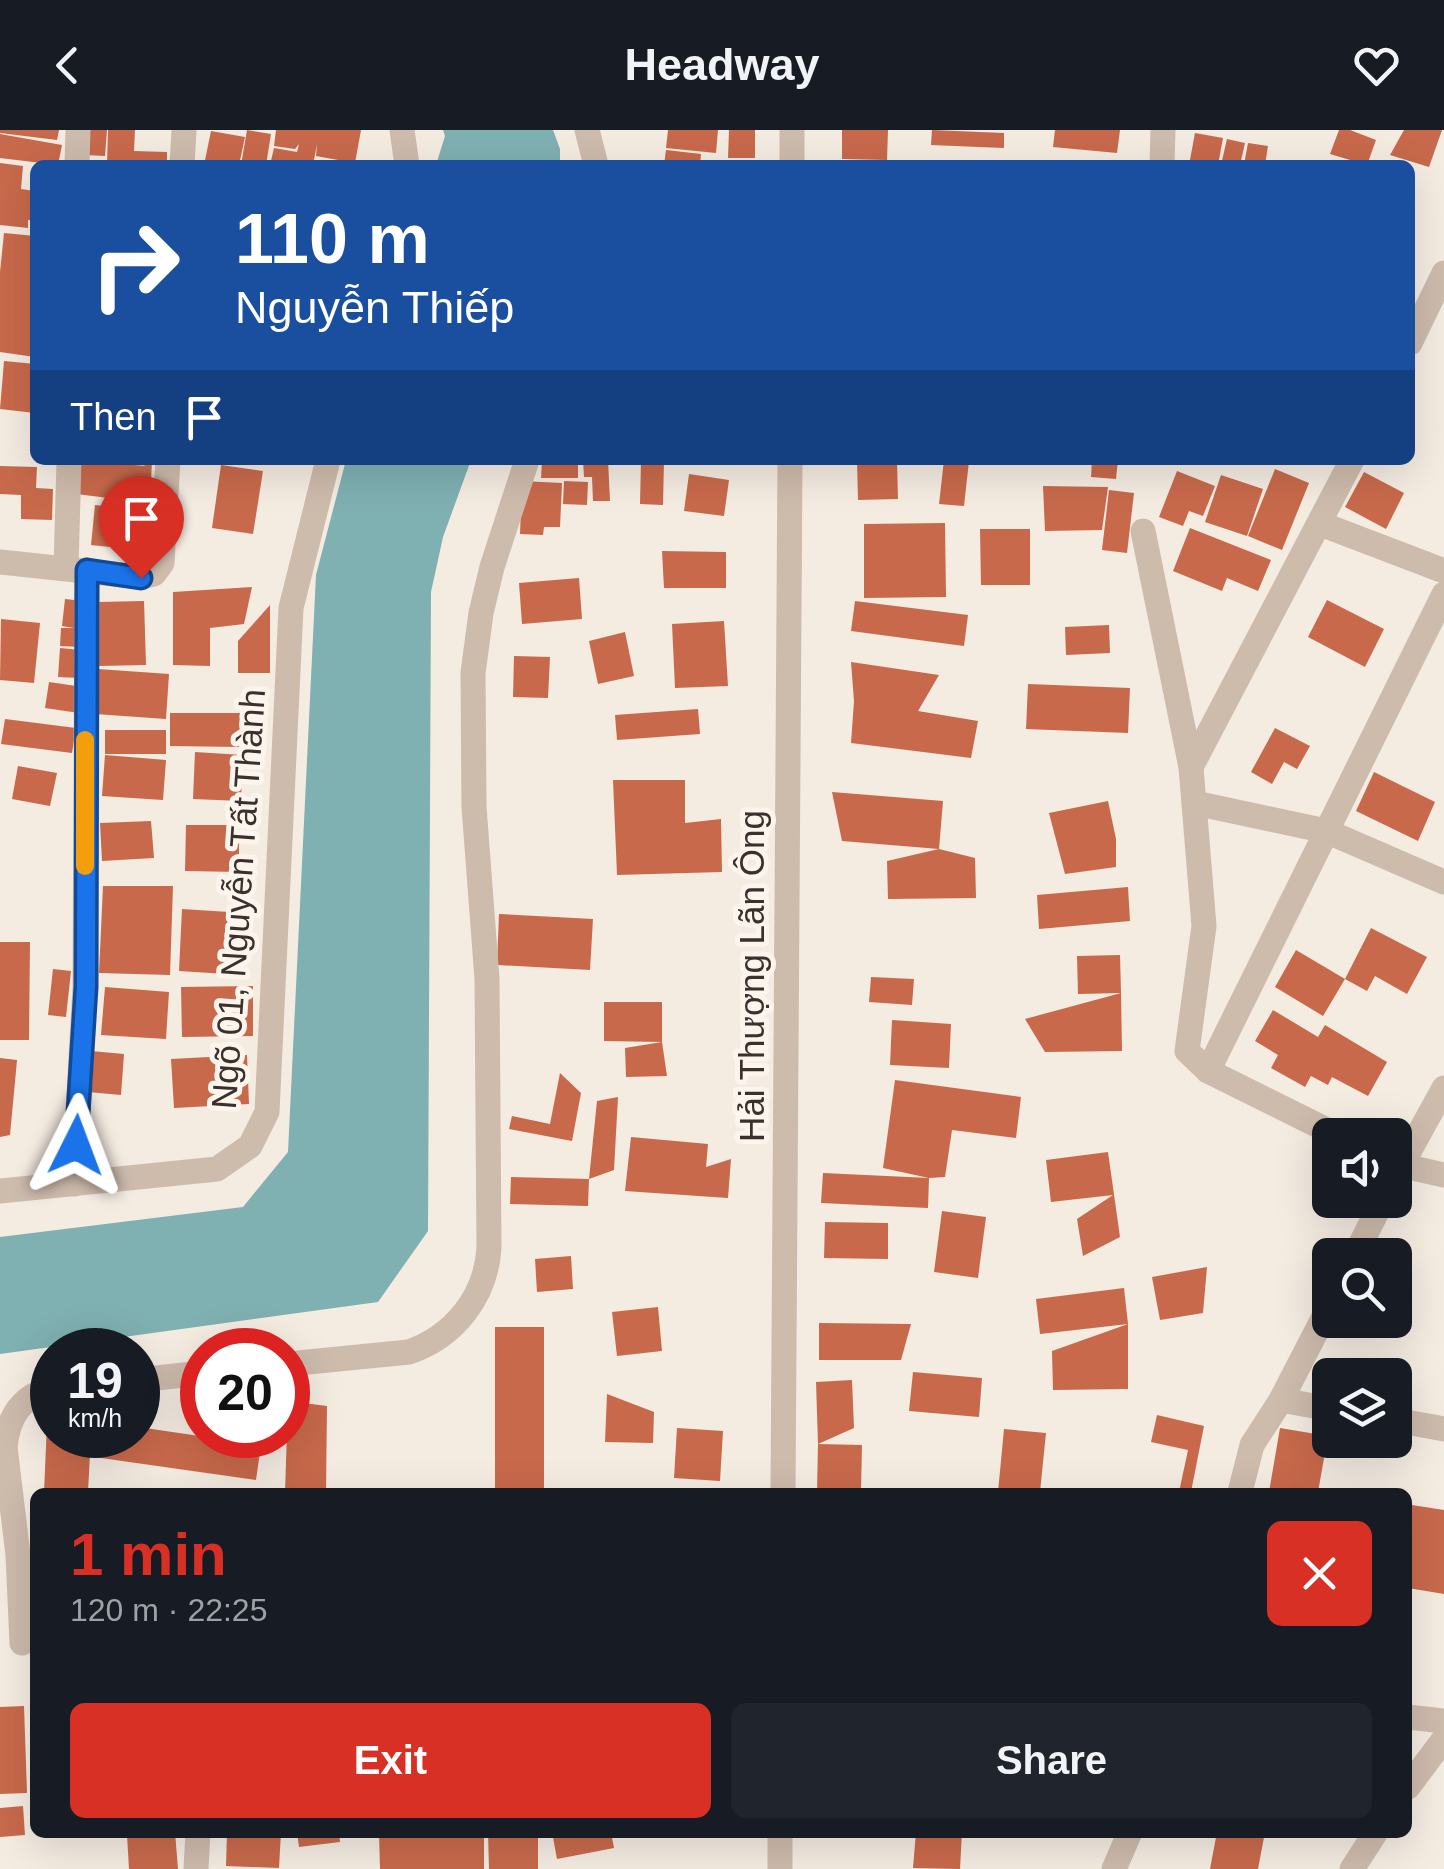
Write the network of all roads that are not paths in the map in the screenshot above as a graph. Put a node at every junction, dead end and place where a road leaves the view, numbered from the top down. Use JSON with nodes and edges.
{"nodes":[{"id":1,"x":78,"y":130,"type":"edge"},
{"id":2,"x":184,"y":130,"type":"edge"},
{"id":3,"x":402,"y":130,"type":"edge"},
{"id":4,"x":587,"y":130,"type":"edge"},
{"id":5,"x":792,"y":130,"type":"edge"},
{"id":6,"x":1163,"y":130,"type":"edge"},
{"id":7,"x":77,"y":160,"type":"edge"},
{"id":8,"x":182,"y":160,"type":"edge"},
{"id":9,"x":406,"y":160,"type":"edge"},
{"id":10,"x":595,"y":160,"type":"edge"},
{"id":11,"x":792,"y":160,"type":"edge"},
{"id":12,"x":1162,"y":160,"type":"edge"},
{"id":13,"x":1444,"y":273,"type":"edge"},
{"id":14,"x":1415,"y":332,"type":"edge"},
{"id":15,"x":69,"y":465,"type":"edge"},
{"id":16,"x":168,"y":465,"type":"edge"},
{"id":17,"x":327,"y":465,"type":"edge"},
{"id":18,"x":525,"y":465,"type":"edge"},
{"id":19,"x":790,"y":465,"type":"edge"},
{"id":20,"x":1350,"y":465,"type":"edge"},
{"id":21,"x":1321,"y":524,"type":"junction"},
{"id":22,"x":1143,"y":531,"type":"dead end"},
{"id":23,"x":0,"y":562,"type":"edge"},
{"id":24,"x":77,"y":569,"type":"junction"},
{"id":25,"x":1444,"y":571,"type":"edge"},
{"id":26,"x":1444,"y":594,"type":"edge"},
{"id":27,"x":1192,"y":767,"type":"junction"},
{"id":28,"x":1195,"y":802,"type":"junction"},
{"id":29,"x":1326,"y":831,"type":"junction"},
{"id":30,"x":1444,"y":882,"type":"edge"},
{"id":31,"x":1208,"y":1071,"type":"junction"},
{"id":32,"x":1444,"y":1088,"type":"edge"},
{"id":33,"x":1312,"y":1123,"type":"edge"},
{"id":34,"x":1412,"y":1143,"type":"edge"},
{"id":35,"x":1412,"y":1171,"type":"edge"},
{"id":36,"x":1444,"y":1175,"type":"edge"},
{"id":37,"x":74,"y":1184,"type":"junction"},
{"id":38,"x":0,"y":1191,"type":"edge"},
{"id":39,"x":1313,"y":1338,"type":"edge"},
{"id":40,"x":310,"y":1362,"type":"edge"},
{"id":41,"x":30,"y":1397,"type":"edge"},
{"id":42,"x":1282,"y":1400,"type":"junction"},
{"id":43,"x":1312,"y":1405,"type":"edge"},
{"id":44,"x":1412,"y":1423,"type":"edge"},
{"id":45,"x":1444,"y":1428,"type":"edge"},
{"id":46,"x":782,"y":1488,"type":"edge"},
{"id":47,"x":1241,"y":1488,"type":"edge"},
{"id":48,"x":19,"y":1643,"type":"edge"},
{"id":49,"x":1412,"y":1717,"type":"edge"},
{"id":50,"x":1444,"y":1721,"type":"edge"},
{"id":51,"x":1444,"y":1739,"type":"edge"},
{"id":52,"x":1412,"y":1782,"type":"edge"},
{"id":53,"x":198,"y":1838,"type":"edge"},
{"id":54,"x":780,"y":1838,"type":"edge"},
{"id":55,"x":1127,"y":1838,"type":"edge"},
{"id":56,"x":1372,"y":1838,"type":"edge"},
{"id":57,"x":196,"y":1869,"type":"edge"},
{"id":58,"x":780,"y":1869,"type":"edge"},
{"id":59,"x":1114,"y":1869,"type":"edge"},
{"id":60,"x":1352,"y":1869,"type":"edge"}],
"edges":[{"from":1,"to":7,"type":"street"},
{"from":2,"to":8,"type":"street"},
{"from":3,"to":9,"type":"street"},
{"from":4,"to":10,"type":"street"},
{"from":5,"to":11,"type":"street"},
{"from":6,"to":12,"type":"street"},
{"from":13,"to":14,"type":"street"},
{"from":15,"to":24,"type":"street"},
{"from":16,"to":24,"type":"street"},
{"from":17,"to":37,"type":"street","name":"Ngõ 01, Nguyễn Tất Thành"},
{"from":18,"to":40,"type":"street"},
{"from":19,"to":46,"type":"street","name":"Hải Thượng Lãn Ông"},
{"from":20,"to":21,"type":"street"},
{"from":21,"to":25,"type":"street"},
{"from":21,"to":27,"type":"street"},
{"from":22,"to":27,"type":"street"},
{"from":23,"to":24,"type":"street"},
{"from":24,"to":37,"type":"street"},
{"from":26,"to":29,"type":"street"},
{"from":27,"to":28,"type":"street"},
{"from":28,"to":29,"type":"street"},
{"from":28,"to":31,"type":"street"},
{"from":29,"to":30,"type":"street"},
{"from":29,"to":31,"type":"street"},
{"from":31,"to":33,"type":"street"},
{"from":32,"to":34,"type":"street"},
{"from":35,"to":36,"type":"street"},
{"from":37,"to":38,"type":"street","name":"Ngõ 01, Nguyễn Tất Thành"},
{"from":39,"to":42,"type":"street"},
{"from":41,"to":48,"type":"street"},
{"from":42,"to":43,"type":"street"},
{"from":42,"to":47,"type":"street"},
{"from":44,"to":45,"type":"street"},
{"from":49,"to":50,"type":"street"},
{"from":51,"to":52,"type":"street"},
{"from":53,"to":57,"type":"street"},
{"from":54,"to":58,"type":"street"},
{"from":55,"to":59,"type":"street"},
{"from":56,"to":60,"type":"street"}]}
